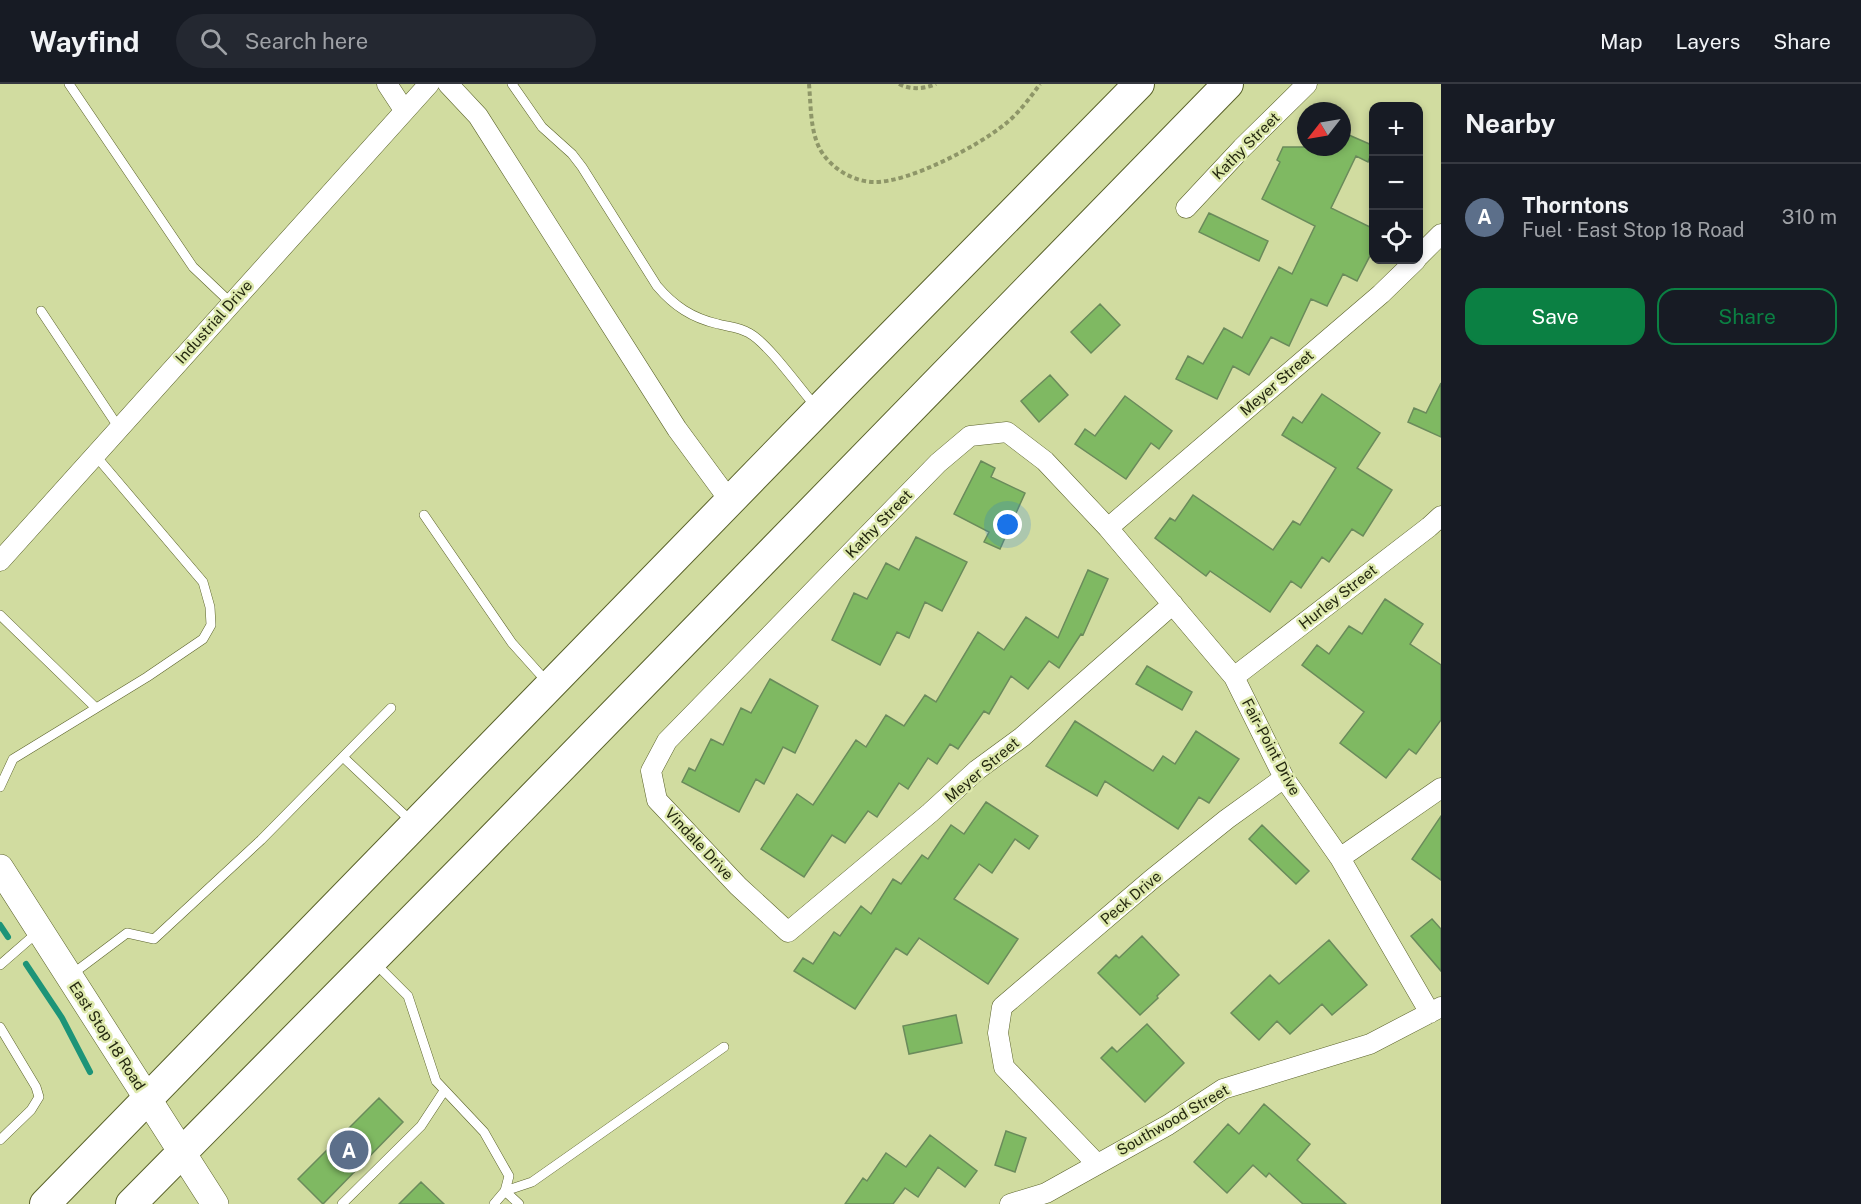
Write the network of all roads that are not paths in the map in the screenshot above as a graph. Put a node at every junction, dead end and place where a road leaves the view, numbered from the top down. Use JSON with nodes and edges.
{"nodes":[{"id":1,"x":69,"y":84,"type":"edge"},
{"id":2,"x":387,"y":84,"type":"edge"},
{"id":3,"x":429,"y":84,"type":"edge"},
{"id":4,"x":448,"y":84,"type":"edge"},
{"id":5,"x":512,"y":84,"type":"edge"},
{"id":6,"x":1139,"y":84,"type":"edge"},
{"id":7,"x":1228,"y":84,"type":"edge"},
{"id":8,"x":1308,"y":84,"type":"edge"},
{"id":9,"x":404,"y":110,"type":"junction"},
{"id":10,"x":1186,"y":208,"type":"dead end"},
{"id":11,"x":1441,"y":234,"type":"edge"},
{"id":12,"x":1423,"y":252,"type":"edge"},
{"id":13,"x":1411,"y":264,"type":"edge"},
{"id":14,"x":231,"y":303,"type":"junction"},
{"id":15,"x":41,"y":311,"type":"dead end"},
{"id":16,"x":818,"y":410,"type":"junction"},
{"id":17,"x":119,"y":428,"type":"junction"},
{"id":18,"x":95,"y":455,"type":"junction"},
{"id":19,"x":730,"y":501,"type":"junction"},
{"id":20,"x":424,"y":515,"type":"dead end"},
{"id":21,"x":1441,"y":516,"type":"edge"},
{"id":22,"x":1108,"y":528,"type":"junction"},
{"id":23,"x":0,"y":561,"type":"edge"},
{"id":24,"x":1173,"y":604,"type":"junction"},
{"id":25,"x":0,"y":615,"type":"edge"},
{"id":26,"x":1234,"y":677,"type":"junction"},
{"id":27,"x":551,"y":686,"type":"junction"},
{"id":28,"x":96,"y":708,"type":"junction"},
{"id":29,"x":391,"y":708,"type":"dead end"},
{"id":30,"x":668,"y":741,"type":"joint"},
{"id":31,"x":343,"y":756,"type":"junction"},
{"id":32,"x":1284,"y":778,"type":"junction"},
{"id":33,"x":0,"y":788,"type":"edge"},
{"id":34,"x":1441,"y":788,"type":"edge"},
{"id":35,"x":415,"y":825,"type":"junction"},
{"id":36,"x":1340,"y":858,"type":"junction"},
{"id":37,"x":0,"y":868,"type":"edge"},
{"id":38,"x":40,"y":930,"type":"junction"},
{"id":39,"x":788,"y":932,"type":"joint"},
{"id":40,"x":372,"y":960,"type":"junction"},
{"id":41,"x":0,"y":965,"type":"edge"},
{"id":42,"x":69,"y":976,"type":"junction"},
{"id":43,"x":1436,"y":1010,"type":"edge"},
{"id":44,"x":0,"y":1028,"type":"edge"},
{"id":45,"x":724,"y":1047,"type":"dead end"},
{"id":46,"x":444,"y":1091,"type":"junction"},
{"id":47,"x":148,"y":1100,"type":"junction"},
{"id":48,"x":0,"y":1140,"type":"edge"},
{"id":49,"x":181,"y":1153,"type":"junction"},
{"id":50,"x":1097,"y":1164,"type":"junction"},
{"id":51,"x":505,"y":1191,"type":"junction"},
{"id":52,"x":45,"y":1204,"type":"edge"},
{"id":53,"x":131,"y":1204,"type":"edge"},
{"id":54,"x":215,"y":1204,"type":"edge"},
{"id":55,"x":342,"y":1204,"type":"edge"},
{"id":56,"x":495,"y":1204,"type":"edge"},
{"id":57,"x":519,"y":1204,"type":"edge"},
{"id":58,"x":1010,"y":1204,"type":"edge"}],
"edges":[{"from":1,"to":14,"type":"lane"},
{"from":2,"to":9,"type":"street"},
{"from":3,"to":9,"type":"street","name":"Industrial Drive"},
{"from":4,"to":19,"type":"street"},
{"from":5,"to":16,"type":"lane"},
{"from":6,"to":16,"type":"main road"},
{"from":7,"to":40,"type":"main road"},
{"from":8,"to":10,"type":"street","name":"Kathy Street"},
{"from":9,"to":14,"type":"street","name":"Industrial Drive"},
{"from":11,"to":12,"type":"street","name":"Meyer Street"},
{"from":13,"to":22,"type":"street","name":"Meyer Street"},
{"from":14,"to":17,"type":"street","name":"Industrial Drive"},
{"from":15,"to":17,"type":"lane"},
{"from":16,"to":19,"type":"main road"},
{"from":17,"to":18,"type":"street","name":"Industrial Drive"},
{"from":18,"to":23,"type":"street","name":"Industrial Drive"},
{"from":18,"to":28,"type":"lane"},
{"from":19,"to":27,"type":"main road"},
{"from":20,"to":27,"type":"lane"},
{"from":21,"to":26,"type":"street","name":"Hurley Street"},
{"from":22,"to":24,"type":"street","name":"Fair-Point Drive"},
{"from":22,"to":30,"type":"street","name":"Kathy Street"},
{"from":24,"to":26,"type":"street","name":"Fair-Point Drive"},
{"from":24,"to":39,"type":"street","name":"Meyer Street"},
{"from":25,"to":28,"type":"lane"},
{"from":26,"to":32,"type":"street","name":"Fair-Point Drive"},
{"from":27,"to":35,"type":"main road"},
{"from":28,"to":33,"type":"lane"},
{"from":29,"to":31,"type":"lane"},
{"from":30,"to":39,"type":"street","name":"Vindale Drive"},
{"from":31,"to":35,"type":"lane"},
{"from":31,"to":42,"type":"lane"},
{"from":32,"to":36,"type":"street","name":"Fair-Point Drive"},
{"from":32,"to":50,"type":"street","name":"Peck Drive"},
{"from":34,"to":36,"type":"street"},
{"from":35,"to":47,"type":"main road"},
{"from":36,"to":43,"type":"street","name":"Fair-Point Drive"},
{"from":37,"to":38,"type":"street","name":"East Stop 18 Road"},
{"from":38,"to":41,"type":"lane"},
{"from":38,"to":42,"type":"street","name":"East Stop 18 Road"},
{"from":40,"to":46,"type":"lane"},
{"from":40,"to":49,"type":"main road"},
{"from":42,"to":47,"type":"street","name":"East Stop 18 Road"},
{"from":43,"to":50,"type":"street","name":"Southwood Street"},
{"from":44,"to":48,"type":"lane"},
{"from":45,"to":51,"type":"lane"},
{"from":46,"to":51,"type":"lane"},
{"from":46,"to":55,"type":"lane"},
{"from":47,"to":49,"type":"street","name":"East Stop 18 Road"},
{"from":47,"to":52,"type":"main road"},
{"from":49,"to":53,"type":"main road"},
{"from":49,"to":54,"type":"street","name":"East Stop 18 Road"},
{"from":50,"to":58,"type":"street","name":"Southwood Street"},
{"from":51,"to":56,"type":"lane"},
{"from":51,"to":57,"type":"lane"}]}
